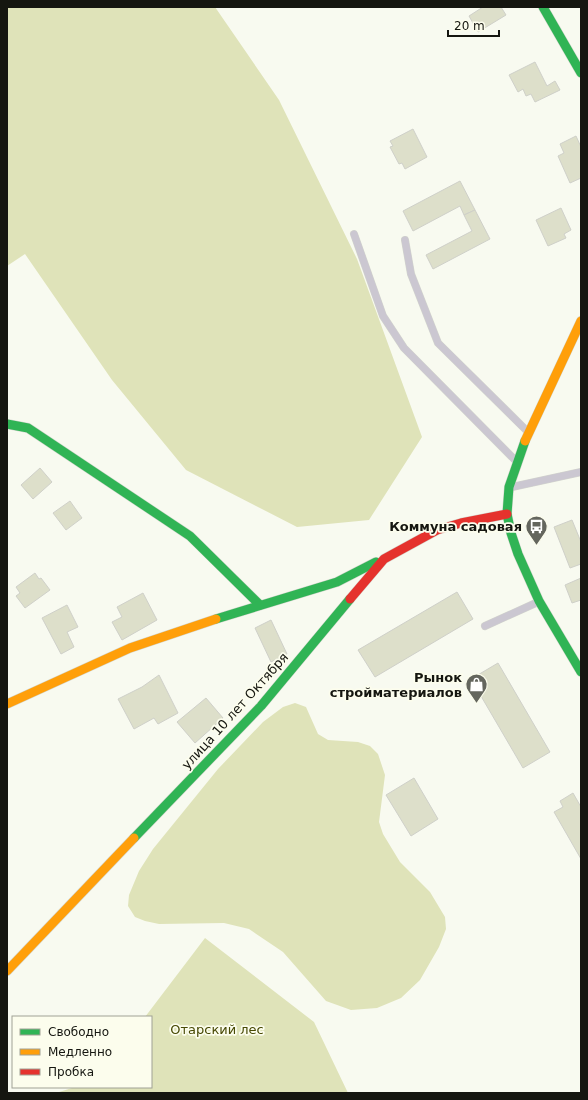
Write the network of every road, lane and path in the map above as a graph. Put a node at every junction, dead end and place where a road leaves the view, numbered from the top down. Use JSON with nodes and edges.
{"nodes":[{"id":1,"x":543,"y":7,"type":"edge"},
{"id":2,"x":581,"y":72,"type":"edge"},
{"id":3,"x":354,"y":234,"type":"dead end"},
{"id":4,"x":405,"y":240,"type":"dead end"},
{"id":5,"x":581,"y":321,"type":"edge"},
{"id":6,"x":7,"y":424,"type":"edge"},
{"id":7,"x":528,"y":432,"type":"junction"},
{"id":8,"x":517,"y":462,"type":"junction"},
{"id":9,"x":581,"y":472,"type":"edge"},
{"id":10,"x":510,"y":488,"type":"junction"},
{"id":11,"x":507,"y":514,"type":"junction"},
{"id":12,"x":384,"y":559,"type":"junction"},
{"id":13,"x":539,"y":601,"type":"junction"},
{"id":14,"x":260,"y":605,"type":"junction"},
{"id":15,"x":485,"y":626,"type":"dead end"},
{"id":16,"x":581,"y":672,"type":"edge"},
{"id":17,"x":7,"y":704,"type":"edge"},
{"id":18,"x":7,"y":971,"type":"edge"}],
"edges":[{"from":1,"to":2,"type":"street"},
{"from":3,"to":8,"type":"lane"},
{"from":4,"to":7,"type":"lane"},
{"from":5,"to":7,"type":"street"},
{"from":6,"to":14,"type":"street"},
{"from":7,"to":8,"type":"street"},
{"from":8,"to":10,"type":"street"},
{"from":9,"to":10,"type":"lane"},
{"from":10,"to":11,"type":"street"},
{"from":11,"to":12,"type":"street","name":"улица 10 лет Октября"},
{"from":11,"to":13,"type":"street"},
{"from":12,"to":14,"type":"street"},
{"from":12,"to":18,"type":"street","name":"улица 10 лет Октября"},
{"from":13,"to":15,"type":"lane"},
{"from":13,"to":16,"type":"street"},
{"from":14,"to":17,"type":"street"}]}
